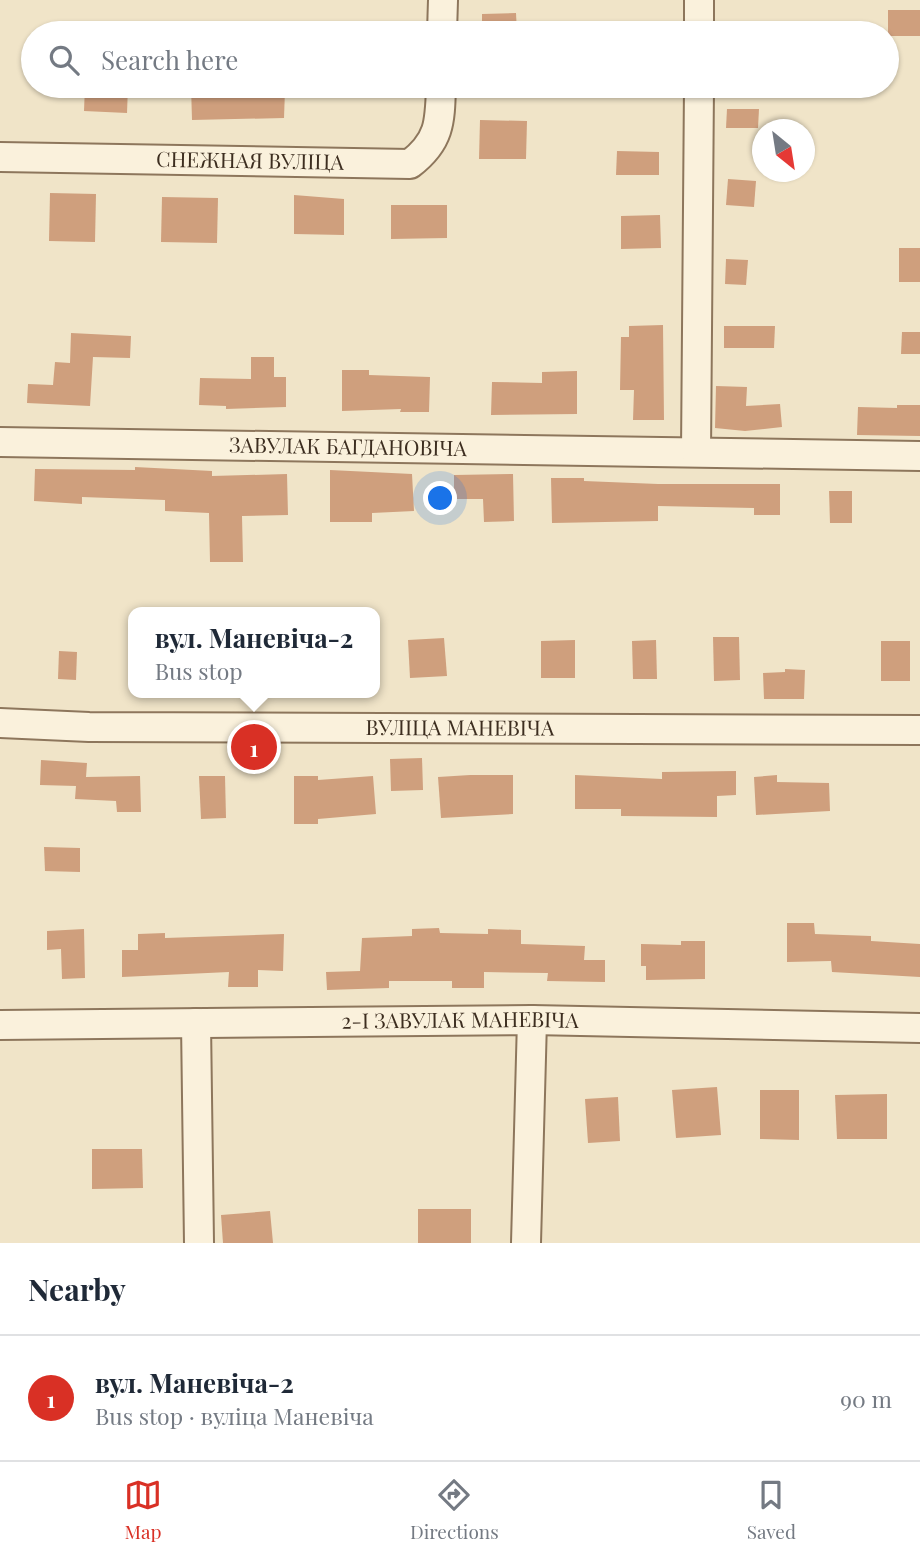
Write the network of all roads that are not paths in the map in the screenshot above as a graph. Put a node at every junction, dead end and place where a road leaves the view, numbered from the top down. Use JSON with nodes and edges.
{"nodes":[{"id":1,"x":443,"y":0,"type":"edge"},
{"id":2,"x":699,"y":0,"type":"edge"},
{"id":3,"x":442,"y":21,"type":"edge"},
{"id":4,"x":699,"y":21,"type":"edge"},
{"id":5,"x":441,"y":98,"type":"edge"},
{"id":6,"x":699,"y":98,"type":"edge"},
{"id":7,"x":0,"y":157,"type":"edge"},
{"id":8,"x":0,"y":442,"type":"edge"},
{"id":9,"x":696,"y":452,"type":"junction"},
{"id":10,"x":920,"y":456,"type":"edge"},
{"id":11,"x":0,"y":723,"type":"edge"},
{"id":12,"x":920,"y":730,"type":"edge"},
{"id":13,"x":532,"y":1020,"type":"junction"},
{"id":14,"x":196,"y":1023,"type":"junction"},
{"id":15,"x":0,"y":1025,"type":"edge"},
{"id":16,"x":920,"y":1028,"type":"edge"},
{"id":17,"x":199,"y":1243,"type":"edge"},
{"id":18,"x":526,"y":1243,"type":"edge"}],
"edges":[{"from":1,"to":3,"type":"street"},
{"from":2,"to":4,"type":"street"},
{"from":5,"to":7,"type":"street","name":"СНЕЖНАЯ ВУЛІЦА"},
{"from":6,"to":9,"type":"street"},
{"from":8,"to":9,"type":"street","name":"ЗАВУЛАК БАГДАНОВІЧА"},
{"from":9,"to":10,"type":"street","name":"ЗАВУЛАК БАГДАНОВІЧА"},
{"from":11,"to":12,"type":"street","name":"ВУЛІЦА МАНЕВІЧА"},
{"from":13,"to":14,"type":"street","name":"2-І ЗАВУЛАК МАНЕВІЧА"},
{"from":13,"to":16,"type":"street","name":"2-І ЗАВУЛАК МАНЕВІЧА"},
{"from":13,"to":18,"type":"street"},
{"from":14,"to":15,"type":"street","name":"2-І ЗАВУЛАК МАНЕВІЧА"},
{"from":14,"to":17,"type":"street"}]}
